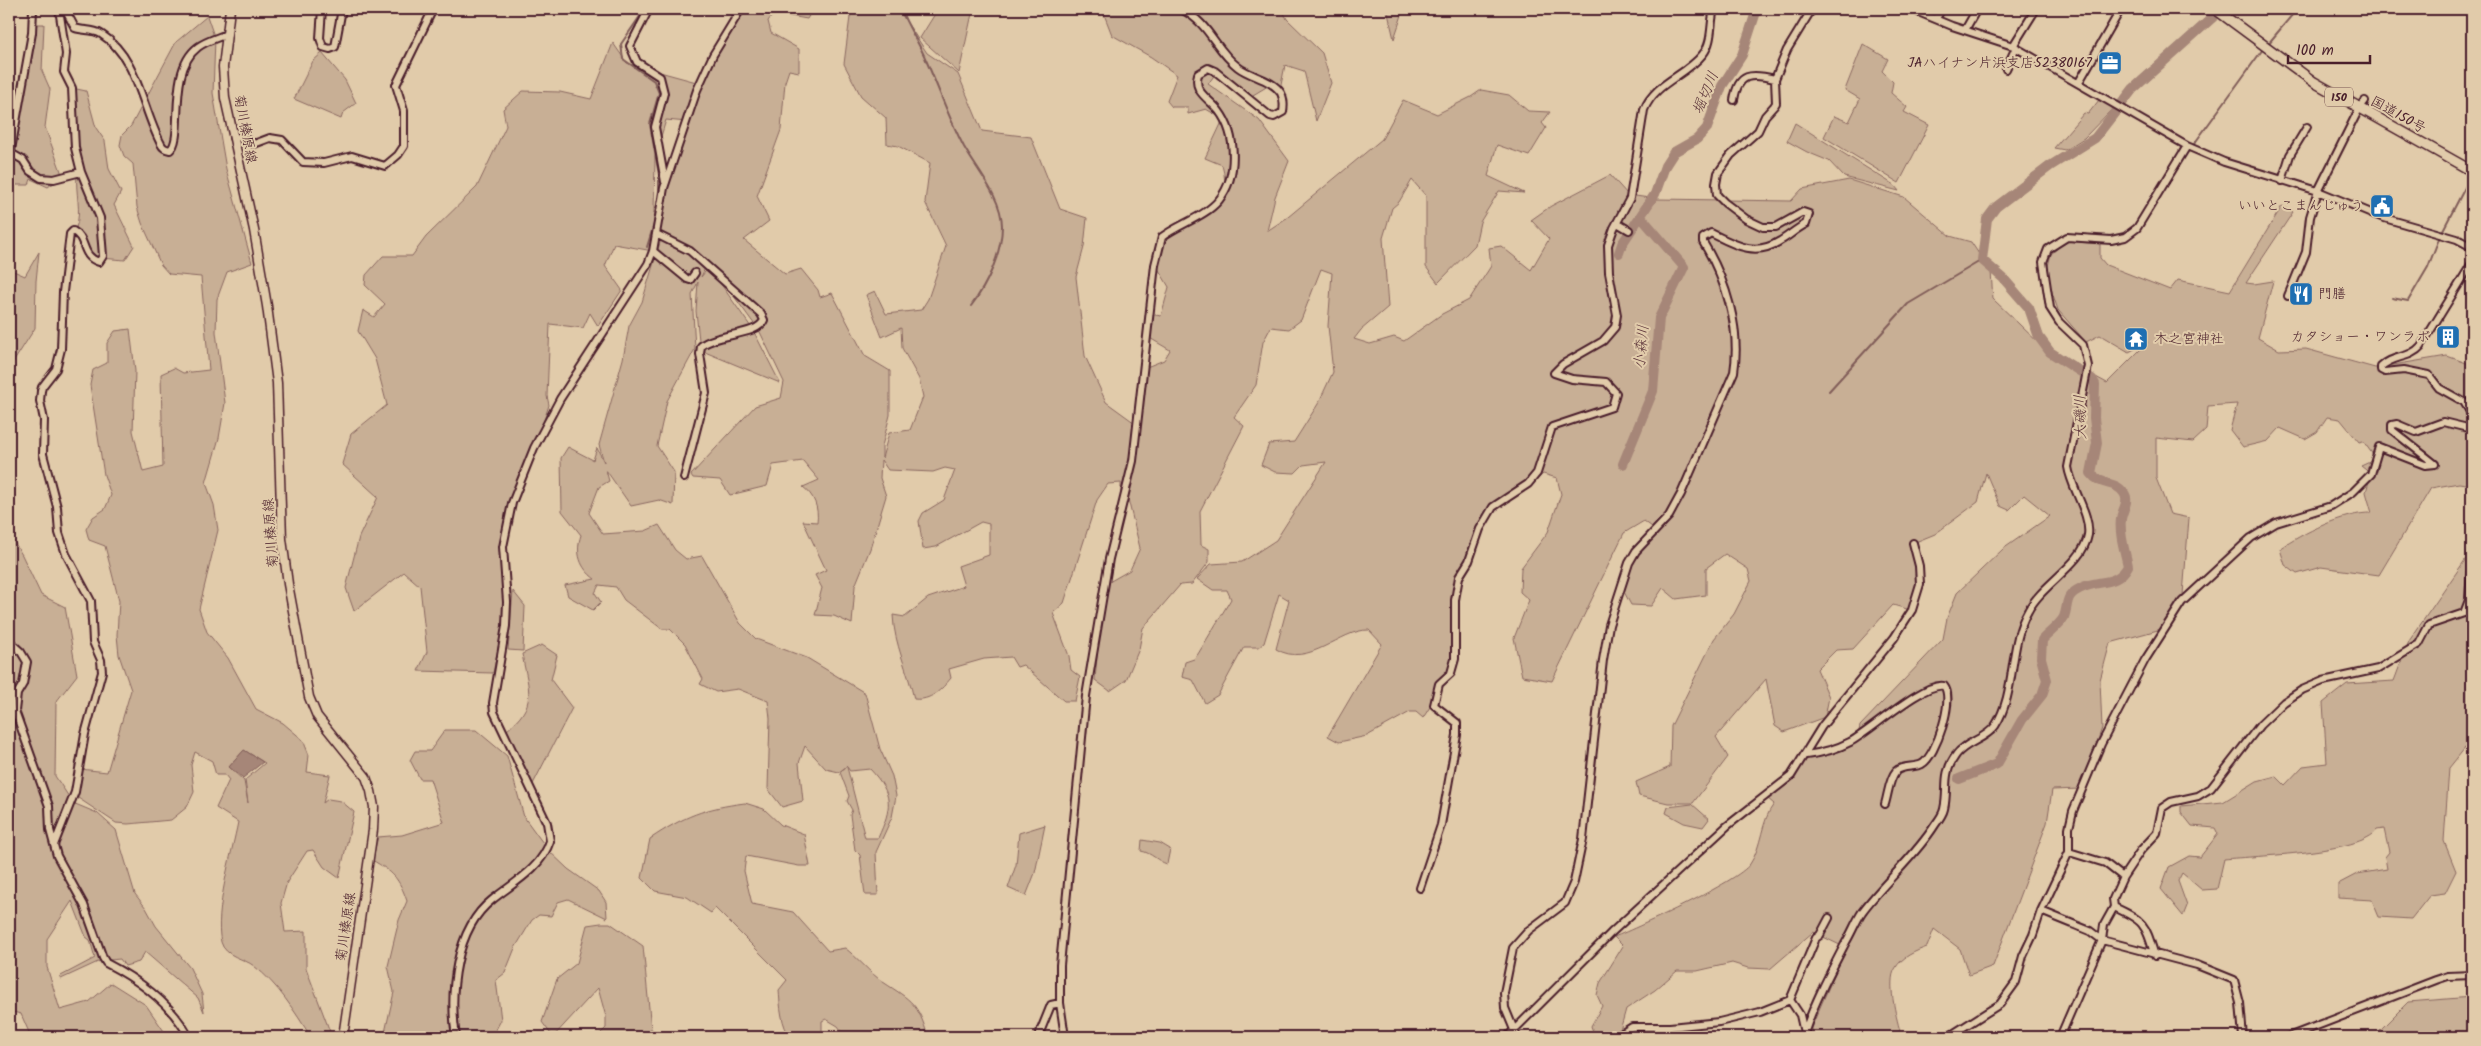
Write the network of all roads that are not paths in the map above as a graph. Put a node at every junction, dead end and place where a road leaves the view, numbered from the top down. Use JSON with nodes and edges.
{"nodes":[{"id":1,"x":33,"y":9,"type":"edge"},
{"id":2,"x":59,"y":9,"type":"edge"},
{"id":3,"x":65,"y":9,"type":"edge"},
{"id":4,"x":230,"y":9,"type":"edge"},
{"id":5,"x":322,"y":9,"type":"edge"},
{"id":6,"x":342,"y":9,"type":"edge"},
{"id":7,"x":433,"y":9,"type":"edge"},
{"id":8,"x":649,"y":9,"type":"edge"},
{"id":9,"x":741,"y":9,"type":"edge"},
{"id":10,"x":1181,"y":9,"type":"edge"},
{"id":11,"x":1714,"y":9,"type":"edge"},
{"id":12,"x":1812,"y":9,"type":"edge"},
{"id":13,"x":1911,"y":9,"type":"edge"},
{"id":14,"x":1942,"y":9,"type":"edge"},
{"id":15,"x":1978,"y":9,"type":"edge"},
{"id":16,"x":2036,"y":9,"type":"edge"},
{"id":17,"x":2121,"y":9,"type":"edge"},
{"id":18,"x":2215,"y":9,"type":"edge"},
{"id":19,"x":1936,"y":18,"type":"junction"},
{"id":20,"x":1965,"y":30,"type":"junction"},
{"id":21,"x":226,"y":34,"type":"junction"},
{"id":22,"x":2015,"y":46,"type":"junction"},
{"id":23,"x":2006,"y":69,"type":"dead end"},
{"id":24,"x":1775,"y":79,"type":"junction"},
{"id":25,"x":2079,"y":82,"type":"junction"},
{"id":26,"x":1734,"y":100,"type":"dead end"},
{"id":27,"x":2362,"y":105,"type":"junction"},
{"id":28,"x":2307,"y":127,"type":"dead end"},
{"id":29,"x":233,"y":138,"type":"junction"},
{"id":30,"x":2187,"y":146,"type":"junction"},
{"id":31,"x":10,"y":153,"type":"edge"},
{"id":32,"x":9,"y":161,"type":"edge"},
{"id":33,"x":2472,"y":171,"type":"edge"},
{"id":34,"x":81,"y":172,"type":"junction"},
{"id":35,"x":2282,"y":181,"type":"junction"},
{"id":36,"x":666,"y":183,"type":"junction"},
{"id":37,"x":2318,"y":191,"type":"junction"},
{"id":38,"x":1617,"y":222,"type":"junction"},
{"id":39,"x":1629,"y":230,"type":"dead end"},
{"id":40,"x":656,"y":234,"type":"junction"},
{"id":41,"x":2472,"y":247,"type":"edge"},
{"id":42,"x":653,"y":251,"type":"junction"},
{"id":43,"x":2472,"y":263,"type":"edge"},
{"id":44,"x":695,"y":273,"type":"dead end"},
{"id":45,"x":2288,"y":296,"type":"dead end"},
{"id":46,"x":2472,"y":416,"type":"edge"},
{"id":47,"x":2472,"y":429,"type":"edge"},
{"id":48,"x":684,"y":478,"type":"dead end"},
{"id":49,"x":1913,"y":543,"type":"dead end"},
{"id":50,"x":2472,"y":554,"type":"edge"},
{"id":51,"x":9,"y":641,"type":"edge"},
{"id":52,"x":1806,"y":755,"type":"junction"},
{"id":53,"x":1885,"y":804,"type":"dead end"},
{"id":54,"x":54,"y":845,"type":"junction"},
{"id":55,"x":2068,"y":852,"type":"junction"},
{"id":56,"x":2123,"y":877,"type":"junction"},
{"id":57,"x":1420,"y":888,"type":"dead end"},
{"id":58,"x":2114,"y":907,"type":"junction"},
{"id":59,"x":2041,"y":911,"type":"junction"},
{"id":60,"x":1829,"y":918,"type":"dead end"},
{"id":61,"x":2102,"y":940,"type":"junction"},
{"id":62,"x":2155,"y":956,"type":"junction"},
{"id":63,"x":2472,"y":975,"type":"edge"},
{"id":64,"x":1790,"y":1000,"type":"junction"},
{"id":65,"x":1060,"y":1003,"type":"junction"},
{"id":66,"x":1513,"y":1030,"type":"junction"},
{"id":67,"x":1805,"y":1034,"type":"edge"},
{"id":68,"x":189,"y":1037,"type":"edge"},
{"id":69,"x":343,"y":1037,"type":"edge"},
{"id":70,"x":456,"y":1037,"type":"edge"},
{"id":71,"x":1038,"y":1037,"type":"edge"},
{"id":72,"x":1065,"y":1037,"type":"edge"},
{"id":73,"x":1507,"y":1037,"type":"edge"},
{"id":74,"x":1517,"y":1037,"type":"edge"},
{"id":75,"x":1616,"y":1037,"type":"edge"},
{"id":76,"x":1948,"y":1037,"type":"edge"},
{"id":77,"x":2060,"y":1037,"type":"edge"},
{"id":78,"x":2243,"y":1037,"type":"edge"},
{"id":79,"x":2288,"y":1037,"type":"edge"}],
"edges":[{"from":1,"to":31,"type":"street"},
{"from":2,"to":34,"type":"street"},
{"from":3,"to":21,"type":"street"},
{"from":4,"to":21,"type":"main road","name":"菊川榛原線"},
{"from":5,"to":6,"type":"street"},
{"from":7,"to":29,"type":"street"},
{"from":8,"to":36,"type":"street"},
{"from":9,"to":36,"type":"street"},
{"from":10,"to":65,"type":"street"},
{"from":11,"to":38,"type":"street"},
{"from":12,"to":24,"type":"street"},
{"from":13,"to":19,"type":"street"},
{"from":14,"to":19,"type":"street"},
{"from":15,"to":20,"type":"street"},
{"from":16,"to":22,"type":"street"},
{"from":17,"to":25,"type":"street"},
{"from":18,"to":27,"type":"highway","name":"国道150号","number":"150"},
{"from":19,"to":20,"type":"street"},
{"from":20,"to":22,"type":"street"},
{"from":21,"to":29,"type":"main road","name":"菊川榛原線"},
{"from":22,"to":23,"type":"street"},
{"from":22,"to":25,"type":"street"},
{"from":24,"to":26,"type":"street"},
{"from":24,"to":66,"type":"street"},
{"from":25,"to":30,"type":"street"},
{"from":27,"to":33,"type":"highway","name":"国道150号","number":"150"},
{"from":27,"to":37,"type":"street"},
{"from":28,"to":35,"type":"street"},
{"from":29,"to":69,"type":"main road","name":"菊川榛原線"},
{"from":30,"to":35,"type":"street"},
{"from":30,"to":67,"type":"street"},
{"from":31,"to":32,"type":"street"},
{"from":31,"to":34,"type":"street"},
{"from":34,"to":54,"type":"street"},
{"from":35,"to":37,"type":"street"},
{"from":36,"to":40,"type":"street"},
{"from":37,"to":41,"type":"street"},
{"from":37,"to":45,"type":"street"},
{"from":38,"to":39,"type":"street"},
{"from":38,"to":57,"type":"street"},
{"from":40,"to":42,"type":"street"},
{"from":40,"to":48,"type":"street"},
{"from":42,"to":44,"type":"street"},
{"from":42,"to":70,"type":"street"},
{"from":43,"to":46,"type":"street"},
{"from":47,"to":55,"type":"street"},
{"from":49,"to":52,"type":"street"},
{"from":50,"to":56,"type":"street"},
{"from":51,"to":54,"type":"street"},
{"from":52,"to":53,"type":"street"},
{"from":52,"to":66,"type":"street"},
{"from":54,"to":68,"type":"street"},
{"from":55,"to":56,"type":"street"},
{"from":55,"to":59,"type":"street"},
{"from":56,"to":58,"type":"street"},
{"from":58,"to":61,"type":"street"},
{"from":58,"to":62,"type":"street"},
{"from":59,"to":61,"type":"street"},
{"from":59,"to":76,"type":"street"},
{"from":60,"to":64,"type":"street"},
{"from":61,"to":62,"type":"street"},
{"from":61,"to":77,"type":"street"},
{"from":62,"to":78,"type":"street"},
{"from":63,"to":79,"type":"street"},
{"from":64,"to":67,"type":"street"},
{"from":64,"to":75,"type":"street"},
{"from":65,"to":71,"type":"street"},
{"from":65,"to":72,"type":"street"},
{"from":66,"to":73,"type":"street"},
{"from":66,"to":74,"type":"street"}]}
